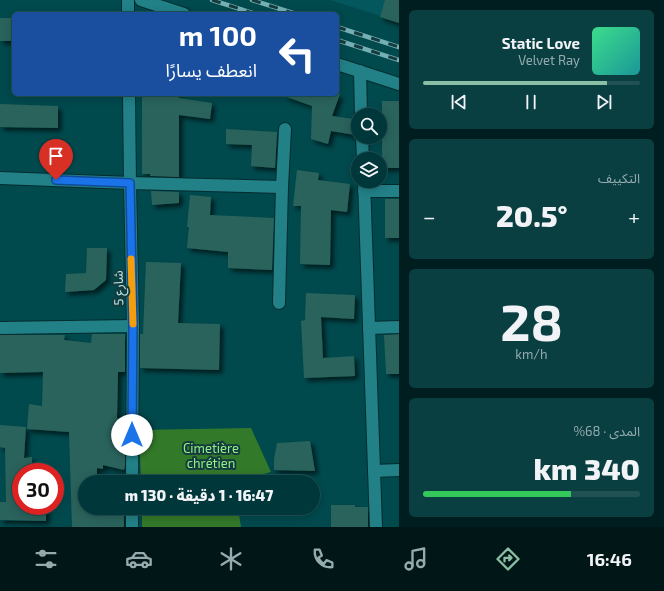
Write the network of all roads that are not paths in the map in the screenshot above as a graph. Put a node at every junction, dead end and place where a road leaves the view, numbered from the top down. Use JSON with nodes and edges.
{"nodes":[{"id":1,"x":128,"y":0,"type":"edge"},
{"id":2,"x":141,"y":0,"type":"edge"},
{"id":3,"x":128,"y":12,"type":"edge"},
{"id":4,"x":178,"y":12,"type":"edge"},
{"id":5,"x":339,"y":65,"type":"edge"},
{"id":6,"x":360,"y":71,"type":"junction"},
{"id":7,"x":399,"y":84,"type":"edge"},
{"id":8,"x":129,"y":96,"type":"edge"},
{"id":9,"x":361,"y":108,"type":"edge"},
{"id":10,"x":285,"y":129,"type":"dead end"},
{"id":11,"x":0,"y":178,"type":"edge"},
{"id":12,"x":130,"y":183,"type":"junction"},
{"id":13,"x":282,"y":186,"type":"junction"},
{"id":14,"x":364,"y":188,"type":"edge"},
{"id":15,"x":378,"y":188,"type":"edge"},
{"id":16,"x":399,"y":191,"type":"edge"},
{"id":17,"x":279,"y":303,"type":"dead end"},
{"id":18,"x":133,"y":326,"type":"junction"},
{"id":19,"x":399,"y":327,"type":"edge"},
{"id":20,"x":0,"y":328,"type":"edge"},
{"id":21,"x":369,"y":328,"type":"junction"},
{"id":22,"x":374,"y":470,"type":"junction"},
{"id":23,"x":399,"y":470,"type":"edge"},
{"id":24,"x":132,"y":475,"type":"edge"},
{"id":25,"x":132,"y":515,"type":"edge"},
{"id":26,"x":132,"y":527,"type":"edge"},
{"id":27,"x":376,"y":527,"type":"edge"}],
"edges":[{"from":1,"to":3,"type":"street"},
{"from":2,"to":4,"type":"street"},
{"from":5,"to":6,"type":"street"},
{"from":6,"to":7,"type":"street"},
{"from":6,"to":9,"type":"street"},
{"from":8,"to":12,"type":"street","name":"شارع 5"},
{"from":10,"to":13,"type":"street"},
{"from":11,"to":12,"type":"street"},
{"from":12,"to":13,"type":"street"},
{"from":12,"to":18,"type":"street","name":"شارع 5"},
{"from":13,"to":17,"type":"street"},
{"from":14,"to":21,"type":"street"},
{"from":15,"to":16,"type":"street"},
{"from":18,"to":20,"type":"street"},
{"from":18,"to":24,"type":"street","name":"شارع 5"},
{"from":19,"to":21,"type":"street"},
{"from":21,"to":22,"type":"street"},
{"from":22,"to":23,"type":"street"},
{"from":22,"to":27,"type":"street"},
{"from":25,"to":26,"type":"street"}]}
